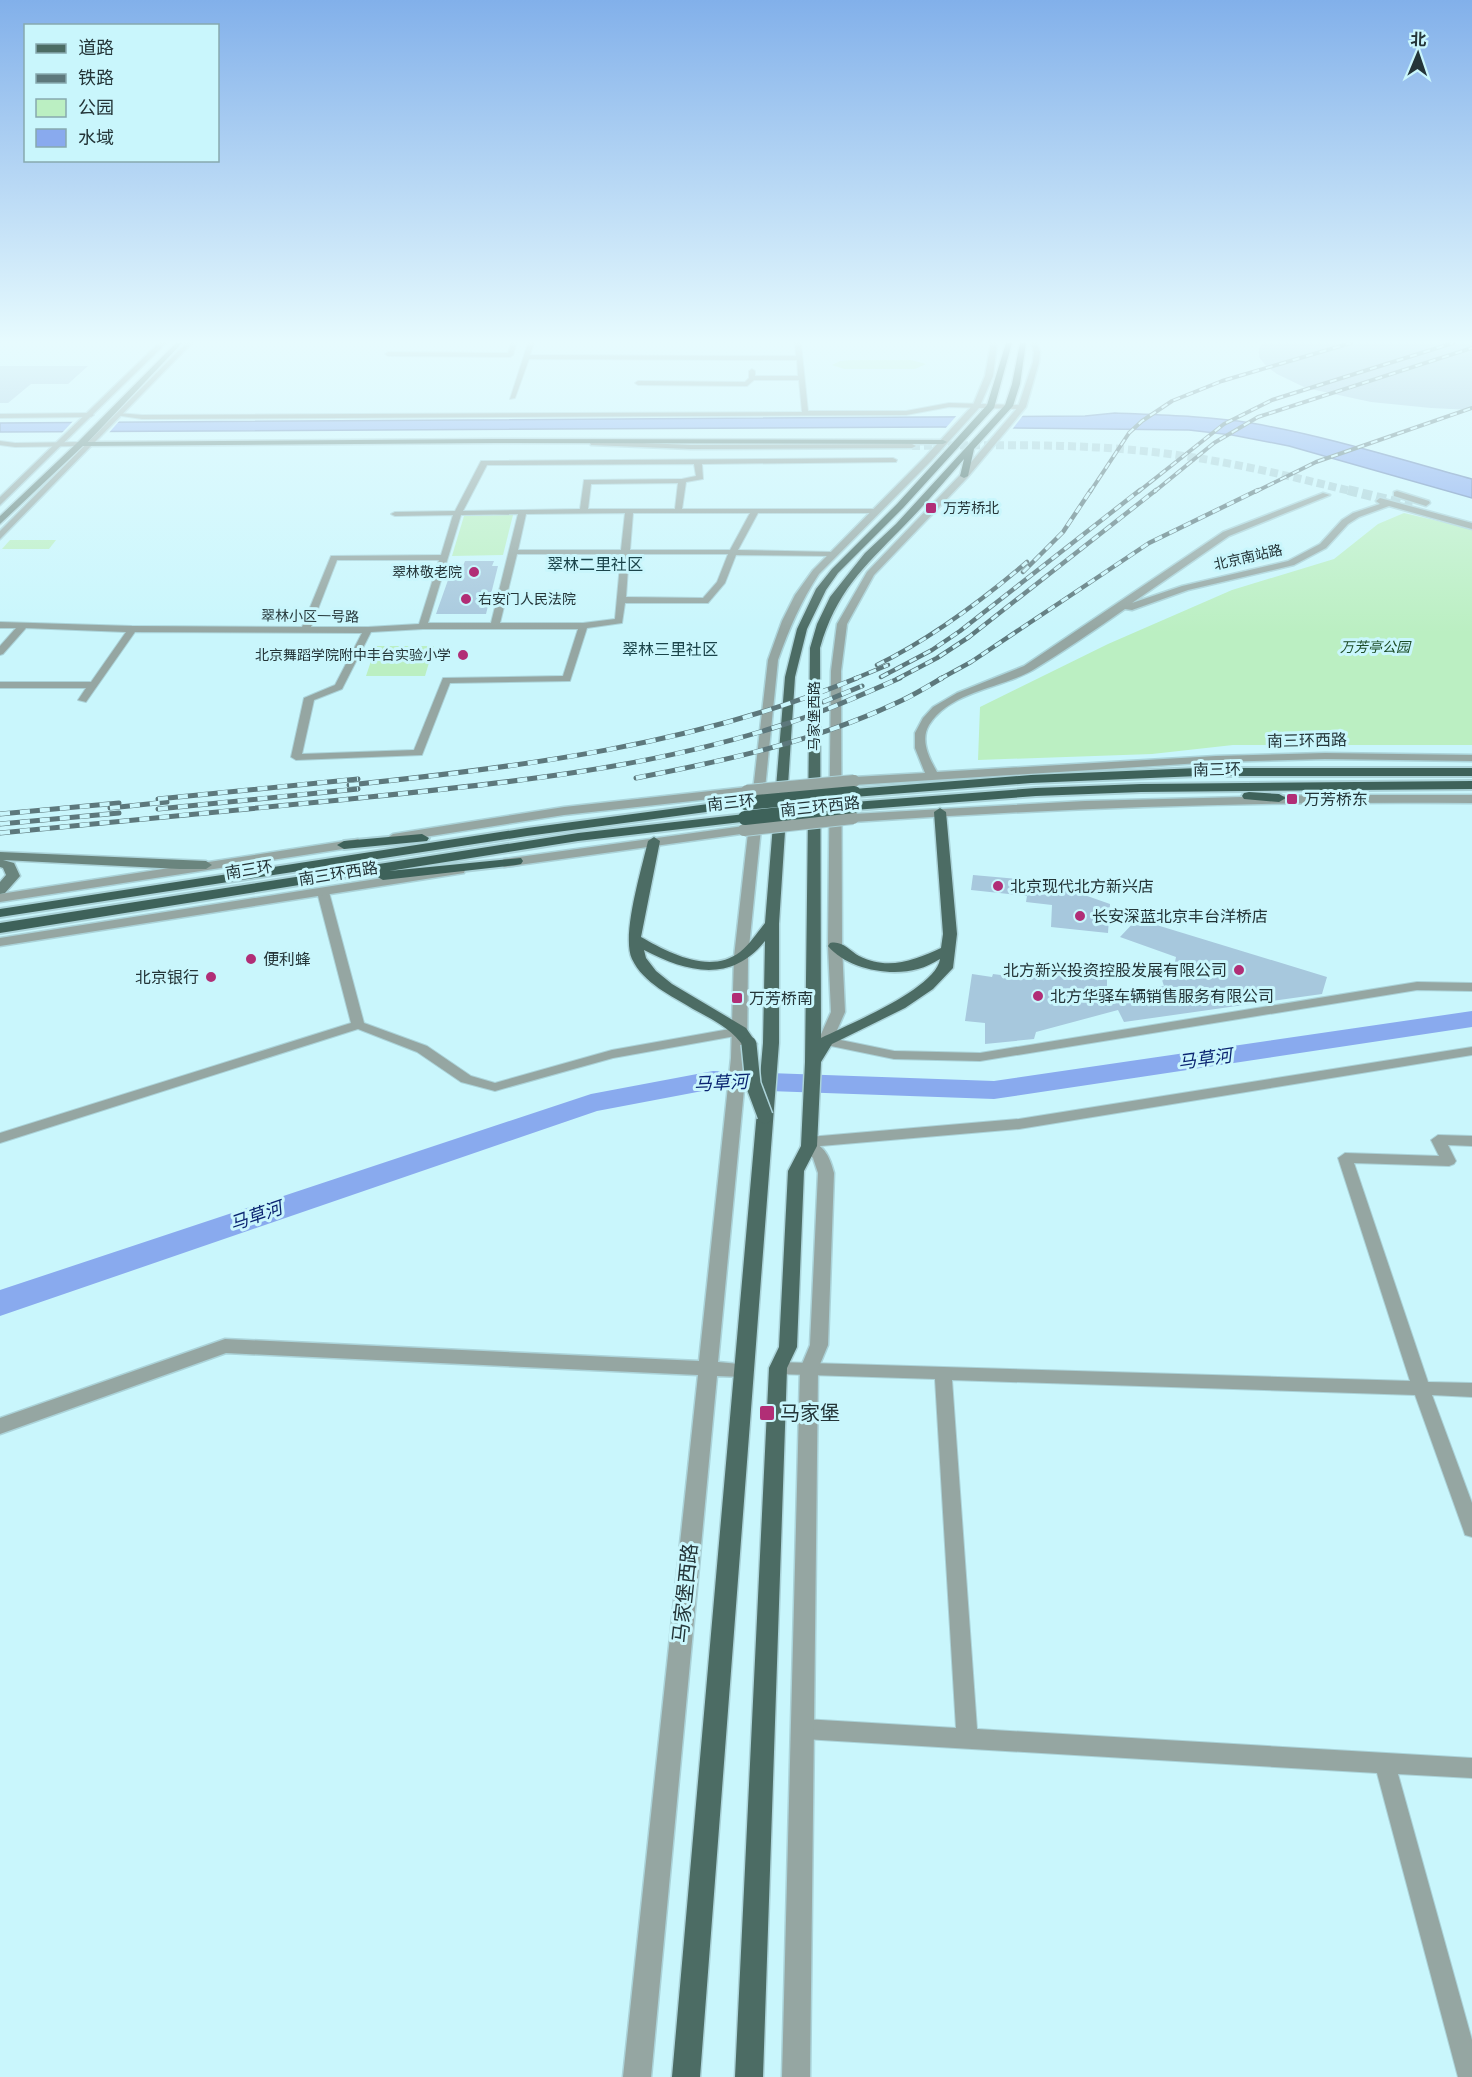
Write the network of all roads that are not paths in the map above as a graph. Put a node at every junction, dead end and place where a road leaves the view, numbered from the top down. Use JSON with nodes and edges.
{"nodes":[{"id":1,"x":945,"y":440,"type":"edge"},
{"id":2,"x":958,"y":440,"type":"edge"},
{"id":3,"x":962,"y":440,"type":"edge"},
{"id":4,"x":980,"y":440,"type":"edge"},
{"id":5,"x":996,"y":440,"type":"edge"},
{"id":6,"x":78,"y":441,"type":"junction"},
{"id":7,"x":0,"y":443,"type":"edge"},
{"id":8,"x":594,"y":443,"type":"junction"},
{"id":9,"x":912,"y":446,"type":"tunnel mouth"},
{"id":10,"x":939,"y":446,"type":"junction"},
{"id":11,"x":972,"y":447,"type":"junction"},
{"id":12,"x":893,"y":460,"type":"dead end"},
{"id":13,"x":698,"y":463,"type":"junction"},
{"id":14,"x":964,"y":476,"type":"junction"},
{"id":15,"x":682,"y":481,"type":"junction"},
{"id":16,"x":1397,"y":494,"type":"tunnel mouth"},
{"id":17,"x":1326,"y":495,"type":"dead end"},
{"id":18,"x":0,"y":502,"type":"edge"},
{"id":19,"x":1412,"y":506,"type":"tunnel mouth"},
{"id":20,"x":584,"y":511,"type":"junction"},
{"id":21,"x":877,"y":511,"type":"junction"},
{"id":22,"x":0,"y":512,"type":"edge"},
{"id":23,"x":523,"y":512,"type":"junction"},
{"id":24,"x":629,"y":512,"type":"junction"},
{"id":25,"x":678,"y":512,"type":"junction"},
{"id":26,"x":755,"y":512,"type":"junction"},
{"id":27,"x":458,"y":513,"type":"junction"},
{"id":28,"x":395,"y":514,"type":"dead end"},
{"id":29,"x":1472,"y":516,"type":"edge"},
{"id":30,"x":0,"y":521,"type":"edge"},
{"id":31,"x":1472,"y":523,"type":"edge"},
{"id":32,"x":1,"y":534,"type":"edge"},
{"id":33,"x":626,"y":551,"type":"junction"},
{"id":34,"x":514,"y":552,"type":"junction"},
{"id":35,"x":733,"y":552,"type":"junction"},
{"id":36,"x":833,"y":554,"type":"junction"},
{"id":37,"x":444,"y":557,"type":"junction"},
{"id":38,"x":621,"y":600,"type":"junction"},
{"id":39,"x":1102,"y":620,"type":"junction"},
{"id":40,"x":0,"y":625,"type":"edge"},
{"id":41,"x":23,"y":626,"type":"junction"},
{"id":42,"x":423,"y":626,"type":"junction"},
{"id":43,"x":495,"y":626,"type":"junction"},
{"id":44,"x":583,"y":626,"type":"junction"},
{"id":45,"x":306,"y":628,"type":"junction"},
{"id":46,"x":132,"y":629,"type":"junction"},
{"id":47,"x":368,"y":630,"type":"junction"},
{"id":48,"x":0,"y":652,"type":"edge"},
{"id":49,"x":0,"y":685,"type":"edge"},
{"id":50,"x":93,"y":685,"type":"junction"},
{"id":51,"x":82,"y":699,"type":"dead end"},
{"id":52,"x":1472,"y":758,"type":"edge"},
{"id":53,"x":1472,"y":772,"type":"edge"},
{"id":54,"x":932,"y":775,"type":"junction"},
{"id":55,"x":1472,"y":785,"type":"edge"},
{"id":56,"x":1141,"y":788,"type":"junction"},
{"id":57,"x":1279,"y":798,"type":"junction"},
{"id":58,"x":1472,"y":799,"type":"edge"},
{"id":59,"x":854,"y":800,"type":"junction"},
{"id":60,"x":746,"y":811,"type":"junction"},
{"id":61,"x":940,"y":812,"type":"junction"},
{"id":62,"x":527,"y":832,"type":"junction"},
{"id":63,"x":654,"y":841,"type":"junction"},
{"id":64,"x":344,"y":845,"type":"junction"},
{"id":65,"x":0,"y":856,"type":"edge"},
{"id":66,"x":516,"y":861,"type":"junction"},
{"id":67,"x":0,"y":862,"type":"edge"},
{"id":68,"x":206,"y":864,"type":"junction"},
{"id":69,"x":0,"y":890,"type":"edge"},
{"id":70,"x":226,"y":891,"type":"junction"},
{"id":71,"x":323,"y":892,"type":"junction"},
{"id":72,"x":0,"y":898,"type":"edge"},
{"id":73,"x":0,"y":913,"type":"edge"},
{"id":74,"x":65,"y":917,"type":"junction"},
{"id":75,"x":772,"y":924,"type":"junction"},
{"id":76,"x":0,"y":927,"type":"edge"},
{"id":77,"x":0,"y":932,"type":"edge"},
{"id":78,"x":634,"y":939,"type":"junction"},
{"id":79,"x":0,"y":942,"type":"edge"},
{"id":80,"x":835,"y":946,"type":"junction"},
{"id":81,"x":946,"y":951,"type":"junction"},
{"id":82,"x":741,"y":957,"type":"junction"},
{"id":83,"x":1472,"y":987,"type":"edge"},
{"id":84,"x":358,"y":1024,"type":"junction"},
{"id":85,"x":745,"y":1038,"type":"junction"},
{"id":86,"x":818,"y":1050,"type":"junction"},
{"id":87,"x":1472,"y":1051,"type":"edge"},
{"id":88,"x":765,"y":1116,"type":"junction"},
{"id":89,"x":0,"y":1138,"type":"edge"},
{"id":90,"x":1472,"y":1141,"type":"edge"},
{"id":91,"x":809,"y":1144,"type":"junction"},
{"id":92,"x":778,"y":1368,"type":"junction"},
{"id":93,"x":706,"y":1369,"type":"junction"},
{"id":94,"x":742,"y":1370,"type":"junction"},
{"id":95,"x":809,"y":1370,"type":"junction"},
{"id":96,"x":943,"y":1372,"type":"junction"},
{"id":97,"x":1421,"y":1388,"type":"junction"},
{"id":98,"x":1472,"y":1390,"type":"edge"},
{"id":99,"x":0,"y":1426,"type":"edge"},
{"id":100,"x":1472,"y":1529,"type":"edge"},
{"id":101,"x":804,"y":1729,"type":"junction"},
{"id":102,"x":967,"y":1739,"type":"junction"},
{"id":103,"x":1385,"y":1764,"type":"junction"},
{"id":104,"x":1472,"y":1768,"type":"edge"},
{"id":105,"x":637,"y":2077,"type":"edge"},
{"id":106,"x":686,"y":2077,"type":"edge"},
{"id":107,"x":749,"y":2077,"type":"edge"},
{"id":108,"x":796,"y":2077,"type":"edge"},
{"id":109,"x":1470,"y":2077,"type":"edge"}],
"edges":[{"from":1,"to":10,"type":"street"},
{"from":2,"to":10,"type":"main road"},
{"from":3,"to":75,"type":"main road","name":"马家堡西路"},
{"from":4,"to":11,"type":"main road","name":"马家堡西路"},
{"from":5,"to":14,"type":"street","name":"马家堡西路"},
{"from":6,"to":7,"type":"street"},
{"from":6,"to":8,"type":"main road"},
{"from":6,"to":18,"type":"street"},
{"from":6,"to":22,"type":"main road"},
{"from":6,"to":30,"type":"main road"},
{"from":6,"to":32,"type":"street"},
{"from":8,"to":9,"type":"street"},
{"from":8,"to":10,"type":"main road"},
{"from":10,"to":21,"type":"street"},
{"from":11,"to":14,"type":"main road"},
{"from":11,"to":86,"type":"main road","name":"马家堡西路"},
{"from":12,"to":13,"type":"street"},
{"from":13,"to":15,"type":"street"},
{"from":13,"to":27,"type":"street"},
{"from":14,"to":80,"type":"street","name":"马家堡西路"},
{"from":15,"to":20,"type":"street"},
{"from":15,"to":25,"type":"street"},
{"from":16,"to":29,"type":"street"},
{"from":17,"to":39,"type":"street","name":"北京南站路"},
{"from":19,"to":31,"type":"street"},
{"from":20,"to":23,"type":"street"},
{"from":20,"to":24,"type":"street"},
{"from":21,"to":26,"type":"street"},
{"from":21,"to":36,"type":"street"},
{"from":23,"to":27,"type":"street"},
{"from":23,"to":34,"type":"street"},
{"from":24,"to":25,"type":"street"},
{"from":24,"to":33,"type":"street"},
{"from":25,"to":26,"type":"street"},
{"from":26,"to":35,"type":"street"},
{"from":27,"to":28,"type":"street"},
{"from":27,"to":37,"type":"street"},
{"from":31,"to":39,"type":"street","name":"北京南站路"},
{"from":33,"to":34,"type":"street"},
{"from":33,"to":35,"type":"street"},
{"from":33,"to":38,"type":"street"},
{"from":34,"to":43,"type":"street"},
{"from":35,"to":36,"type":"street"},
{"from":35,"to":38,"type":"street"},
{"from":36,"to":82,"type":"street"},
{"from":37,"to":42,"type":"street"},
{"from":37,"to":45,"type":"street"},
{"from":38,"to":44,"type":"street","name":"翠林小区一号路"},
{"from":39,"to":54,"type":"street","name":"北京南站路"},
{"from":40,"to":41,"type":"street","name":"翠林小区一号路"},
{"from":41,"to":46,"type":"street","name":"翠林小区一号路"},
{"from":41,"to":48,"type":"street"},
{"from":42,"to":43,"type":"street","name":"翠林小区一号路"},
{"from":42,"to":47,"type":"street","name":"翠林小区一号路"},
{"from":43,"to":44,"type":"street","name":"翠林小区一号路"},
{"from":44,"to":47,"type":"street"},
{"from":45,"to":46,"type":"street","name":"翠林小区一号路"},
{"from":45,"to":47,"type":"street","name":"翠林小区一号路"},
{"from":46,"to":50,"type":"street"},
{"from":49,"to":50,"type":"street"},
{"from":50,"to":51,"type":"street"},
{"from":52,"to":54,"type":"street","name":"南三环西路"},
{"from":53,"to":59,"type":"highway","name":"南三环"},
{"from":54,"to":59,"type":"street","name":"南三环西路"},
{"from":55,"to":56,"type":"highway","name":"南三环"},
{"from":56,"to":57,"type":"highway"},
{"from":56,"to":59,"type":"highway","name":"南三环"},
{"from":57,"to":58,"type":"street","name":"南三环西路"},
{"from":57,"to":61,"type":"street","name":"南三环西路"},
{"from":59,"to":60,"type":"highway","name":"南三环","bridge":true},
{"from":59,"to":60,"type":"street","name":"南三环西路","bridge":true},
{"from":59,"to":61,"type":"street","name":"南三环西路"},
{"from":60,"to":62,"type":"highway","name":"南三环"},
{"from":60,"to":63,"type":"street","name":"南三环西路"},
{"from":60,"to":64,"type":"street","name":"南三环西路"},
{"from":60,"to":70,"type":"highway","name":"南三环"},
{"from":61,"to":81,"type":"main road"},
{"from":62,"to":64,"type":"highway"},
{"from":62,"to":73,"type":"highway","name":"南三环"},
{"from":63,"to":66,"type":"street","name":"南三环西路"},
{"from":63,"to":78,"type":"main road"},
{"from":64,"to":68,"type":"street","name":"南三环西路"},
{"from":65,"to":68,"type":"main road"},
{"from":66,"to":70,"type":"highway"},
{"from":66,"to":71,"type":"street","name":"南三环西路"},
{"from":67,"to":69,"type":"main road"},
{"from":68,"to":72,"type":"street","name":"南三环西路"},
{"from":70,"to":74,"type":"highway","name":"南三环"},
{"from":71,"to":79,"type":"street","name":"南三环西路"},
{"from":71,"to":84,"type":"street"},
{"from":74,"to":76,"type":"highway","name":"南三环"},
{"from":74,"to":77,"type":"highway"},
{"from":75,"to":82,"type":"main road"},
{"from":75,"to":88,"type":"main road","name":"马家堡西路"},
{"from":78,"to":82,"type":"main road"},
{"from":78,"to":85,"type":"main road"},
{"from":80,"to":81,"type":"main road"},
{"from":80,"to":86,"type":"street","name":"马家堡西路"},
{"from":81,"to":86,"type":"main road"},
{"from":82,"to":85,"type":"street"},
{"from":83,"to":86,"type":"street"},
{"from":84,"to":85,"type":"street"},
{"from":84,"to":89,"type":"street"},
{"from":85,"to":88,"type":"main road","bridge":true},
{"from":85,"to":93,"type":"street","name":"马家堡西路"},
{"from":86,"to":91,"type":"main road"},
{"from":87,"to":91,"type":"street"},
{"from":88,"to":94,"type":"main road"},
{"from":90,"to":97,"type":"street"},
{"from":91,"to":92,"type":"main road"},
{"from":91,"to":95,"type":"street"},
{"from":92,"to":95,"type":"street"},
{"from":92,"to":107,"type":"main road"},
{"from":93,"to":94,"type":"street"},
{"from":93,"to":99,"type":"street"},
{"from":93,"to":105,"type":"street","name":"马家堡西路"},
{"from":94,"to":106,"type":"main road"},
{"from":95,"to":96,"type":"street"},
{"from":95,"to":101,"type":"street"},
{"from":96,"to":97,"type":"street"},
{"from":96,"to":102,"type":"street"},
{"from":97,"to":98,"type":"street"},
{"from":97,"to":100,"type":"street"},
{"from":101,"to":102,"type":"street"},
{"from":101,"to":108,"type":"street"},
{"from":102,"to":103,"type":"street"},
{"from":103,"to":104,"type":"street"},
{"from":103,"to":109,"type":"street"}]}
